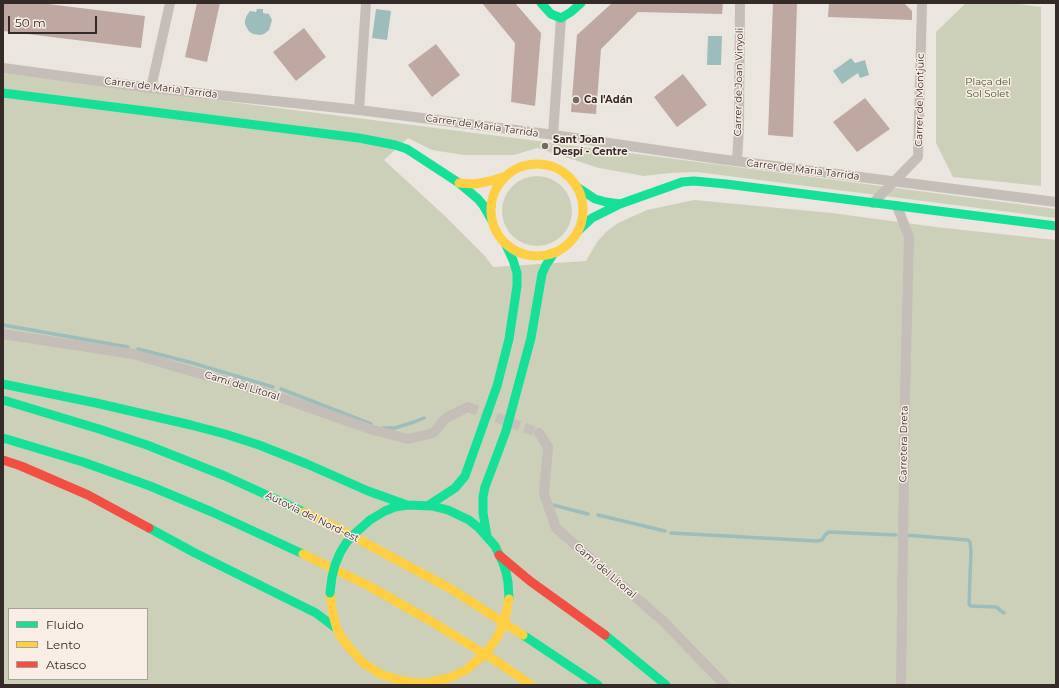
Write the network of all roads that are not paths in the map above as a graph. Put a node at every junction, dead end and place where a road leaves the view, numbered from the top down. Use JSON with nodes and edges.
{"nodes":[{"id":1,"x":170,"y":3,"type":"edge"},
{"id":2,"x":366,"y":3,"type":"edge"},
{"id":3,"x":541,"y":3,"type":"edge"},
{"id":4,"x":581,"y":3,"type":"edge"},
{"id":5,"x":740,"y":3,"type":"edge"},
{"id":6,"x":922,"y":3,"type":"edge"},
{"id":7,"x":561,"y":18,"type":"junction"},
{"id":8,"x":3,"y":68,"type":"edge"},
{"id":9,"x":151,"y":88,"type":"junction"},
{"id":10,"x":3,"y":93,"type":"edge"},
{"id":11,"x":359,"y":110,"type":"junction"},
{"id":12,"x":553,"y":135,"type":"junction"},
{"id":13,"x":737,"y":161,"type":"junction"},
{"id":14,"x":506,"y":176,"type":"junction"},
{"id":15,"x":894,"y":182,"type":"junction"},
{"id":16,"x":459,"y":184,"type":"junction"},
{"id":17,"x":577,"y":187,"type":"junction"},
{"id":18,"x":1056,"y":202,"type":"edge"},
{"id":19,"x":873,"y":203,"type":"junction"},
{"id":20,"x":620,"y":204,"type":"junction"},
{"id":21,"x":897,"y":206,"type":"junction"},
{"id":22,"x":491,"y":218,"type":"junction"},
{"id":23,"x":1056,"y":226,"type":"edge"},
{"id":24,"x":578,"y":231,"type":"junction"},
{"id":25,"x":506,"y":245,"type":"junction"},
{"id":26,"x":554,"y":253,"type":"junction"},
{"id":27,"x":3,"y":334,"type":"edge"},
{"id":28,"x":3,"y":384,"type":"edge"},
{"id":29,"x":3,"y":400,"type":"edge"},
{"id":30,"x":468,"y":407,"type":"dead end"},
{"id":31,"x":539,"y":434,"type":"tunnel mouth"},
{"id":32,"x":3,"y":438,"type":"edge"},
{"id":33,"x":3,"y":460,"type":"edge"},
{"id":34,"x":407,"y":505,"type":"junction"},
{"id":35,"x":429,"y":505,"type":"junction"},
{"id":36,"x":487,"y":536,"type":"junction"},
{"id":37,"x":499,"y":555,"type":"junction"},
{"id":38,"x":337,"y":629,"type":"junction"},
{"id":39,"x":431,"y":684,"type":"edge"},
{"id":40,"x":531,"y":685,"type":"edge"},
{"id":41,"x":598,"y":685,"type":"edge"},
{"id":42,"x":666,"y":685,"type":"edge"},
{"id":43,"x":725,"y":685,"type":"edge"},
{"id":44,"x":901,"y":685,"type":"edge"}],
"edges":[{"from":1,"to":9,"type":"street"},
{"from":2,"to":11,"type":"street"},
{"from":3,"to":7,"type":"main road"},
{"from":4,"to":7,"type":"main road"},
{"from":5,"to":13,"type":"street","name":"Carrer de Joan Vinyoli"},
{"from":6,"to":15,"type":"street","name":"Carrer de Montjuïc"},
{"from":7,"to":12,"type":"street"},
{"from":8,"to":9,"type":"street","name":"Carrer de Maria Tarrida"},
{"from":9,"to":11,"type":"street","name":"Carrer de Maria Tarrida"},
{"from":10,"to":16,"type":"main road"},
{"from":11,"to":12,"type":"street","name":"Carrer de Maria Tarrida"},
{"from":12,"to":13,"type":"street","name":"Carrer de Maria Tarrida"},
{"from":13,"to":15,"type":"street","name":"Carrer de Maria Tarrida"},
{"from":14,"to":16,"type":"main road"},
{"from":14,"to":17,"type":"main road"},
{"from":14,"to":22,"type":"main road"},
{"from":15,"to":18,"type":"street","name":"Carrer de Maria Tarrida"},
{"from":15,"to":19,"type":"street","name":"Carrer de Montjuïc"},
{"from":16,"to":22,"type":"main road"},
{"from":17,"to":20,"type":"main road"},
{"from":17,"to":24,"type":"main road"},
{"from":19,"to":20,"type":"main road"},
{"from":19,"to":21,"type":"main road"},
{"from":20,"to":24,"type":"main road"},
{"from":21,"to":23,"type":"main road"},
{"from":21,"to":44,"type":"street","name":"Carretera Dreta"},
{"from":22,"to":25,"type":"main road"},
{"from":24,"to":26,"type":"main road"},
{"from":25,"to":26,"type":"main road"},
{"from":25,"to":35,"type":"main road"},
{"from":26,"to":36,"type":"main road"},
{"from":27,"to":30,"type":"street","name":"Camí del Litoral"},
{"from":28,"to":34,"type":"main road"},
{"from":29,"to":41,"type":"main road","name":"Autovia del Nord-est"},
{"from":31,"to":43,"type":"street","name":"Camí del Litoral"},
{"from":32,"to":40,"type":"main road"},
{"from":33,"to":38,"type":"main road"},
{"from":34,"to":35,"type":"main road"},
{"from":34,"to":38,"type":"main road","bridge":true},
{"from":35,"to":36,"type":"main road"},
{"from":36,"to":37,"type":"main road"},
{"from":37,"to":39,"type":"main road","bridge":true},
{"from":37,"to":42,"type":"main road"},
{"from":38,"to":39,"type":"main road"}]}
